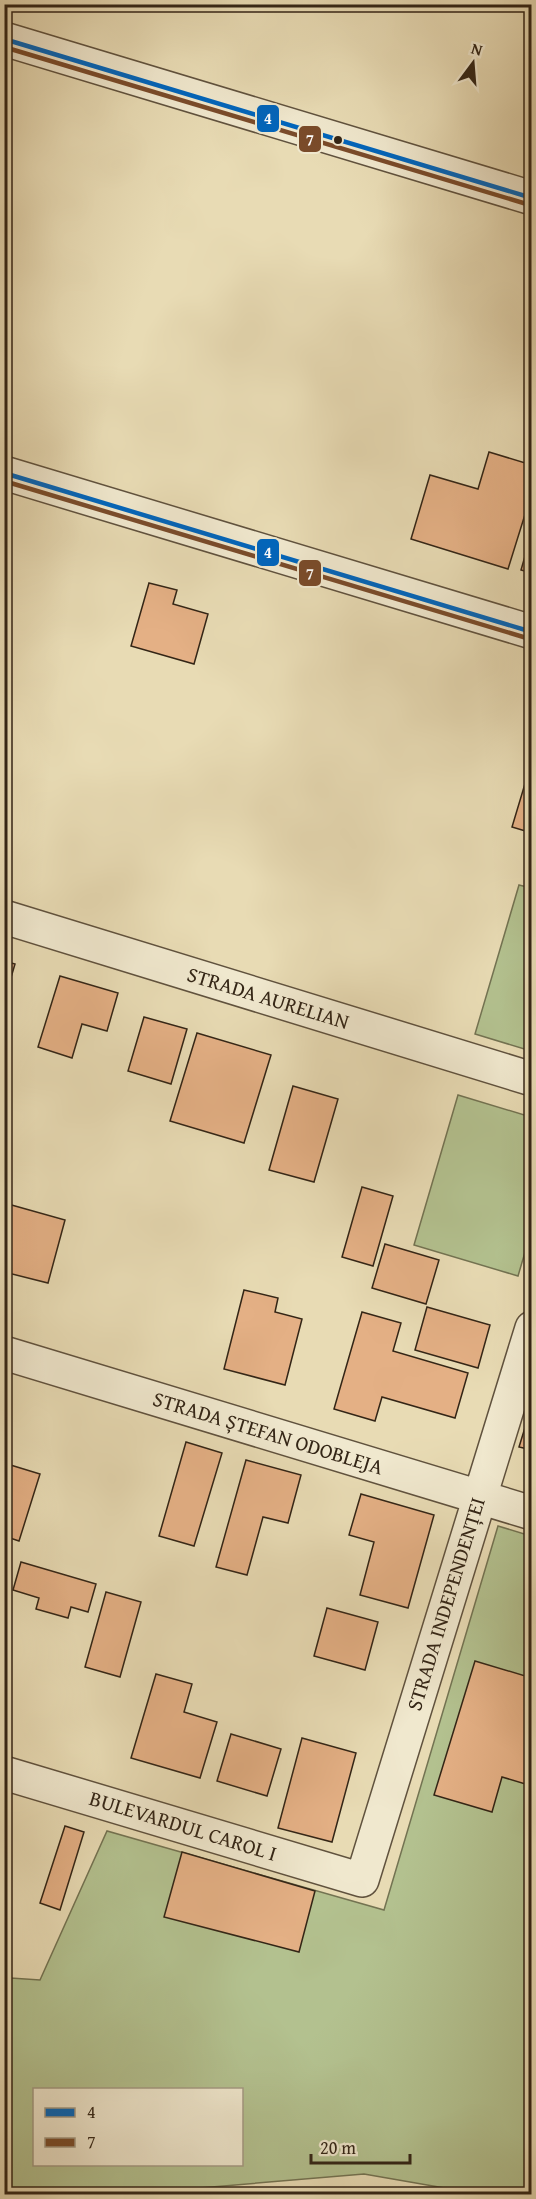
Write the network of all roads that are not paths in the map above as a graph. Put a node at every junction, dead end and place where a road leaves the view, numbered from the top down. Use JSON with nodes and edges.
{"nodes":[{"id":1,"x":4,"y":39,"type":"edge"},
{"id":2,"x":531,"y":198,"type":"edge"},
{"id":3,"x":4,"y":473,"type":"edge"},
{"id":4,"x":531,"y":632,"type":"edge"},
{"id":5,"x":4,"y":917,"type":"edge"},
{"id":6,"x":531,"y":1079,"type":"edge"},
{"id":7,"x":531,"y":1328,"type":"edge"},
{"id":8,"x":4,"y":1353,"type":"edge"},
{"id":9,"x":478,"y":1497,"type":"junction"},
{"id":10,"x":531,"y":1513,"type":"edge"},
{"id":11,"x":4,"y":1773,"type":"edge"},
{"id":12,"x":362,"y":1880,"type":"joint"}],
"edges":[{"from":1,"to":2,"type":"street"},
{"from":3,"to":4,"type":"street"},
{"from":5,"to":6,"type":"street","name":"STRADA AURELIAN"},
{"from":7,"to":9,"type":"street","name":"STRADA INDEPENDENȚEI"},
{"from":8,"to":9,"type":"street","name":"STRADA ȘTEFAN ODOBLEJA"},
{"from":9,"to":10,"type":"street","name":"STRADA ȘTEFAN ODOBLEJA"},
{"from":9,"to":12,"type":"street","name":"STRADA INDEPENDENȚEI"},
{"from":11,"to":12,"type":"street","name":"BULEVARDUL CAROL I"}]}
